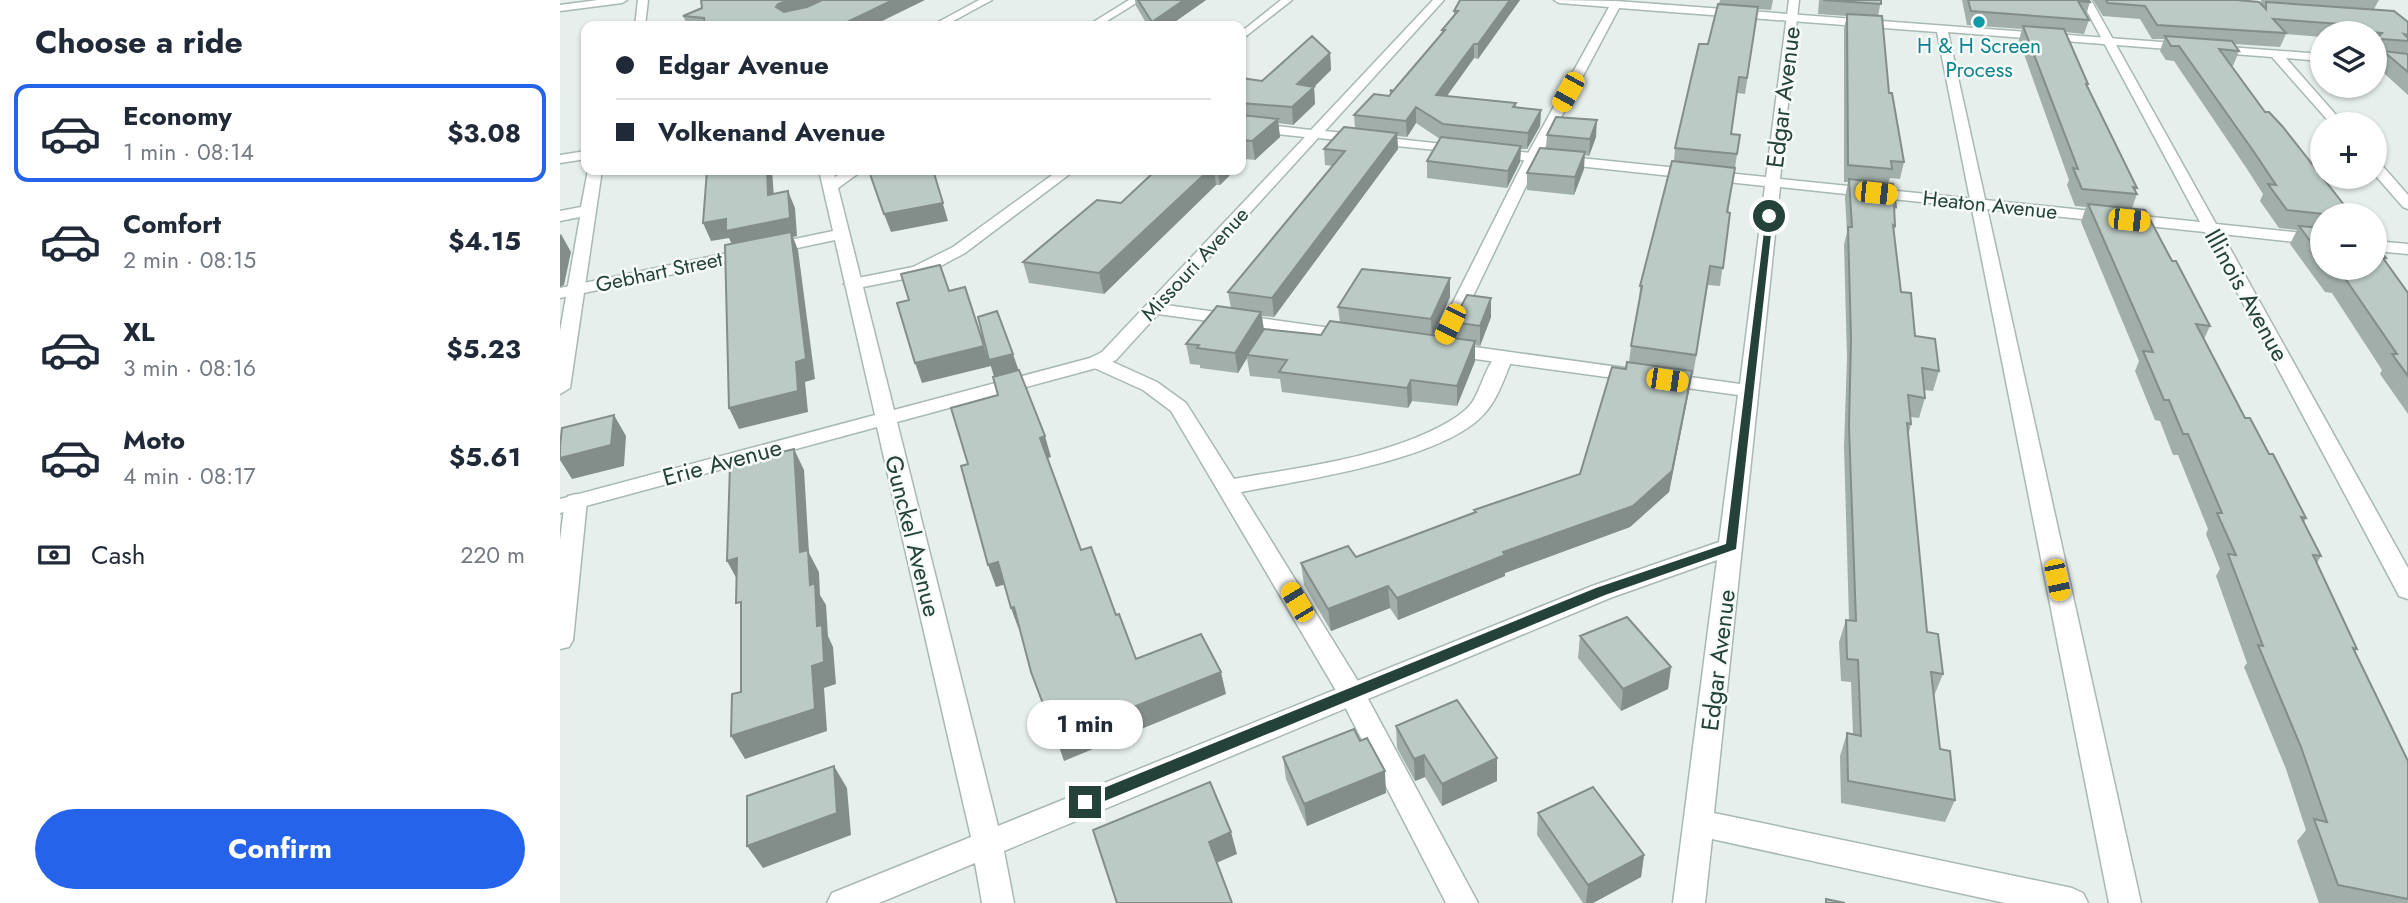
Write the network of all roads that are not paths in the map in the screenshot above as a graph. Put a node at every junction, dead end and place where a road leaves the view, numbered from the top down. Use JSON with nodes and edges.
{"nodes":[{"id":1,"x":622,"y":0,"type":"edge"},
{"id":2,"x":643,"y":0,"type":"edge"},
{"id":3,"x":988,"y":0,"type":"edge"},
{"id":4,"x":1136,"y":0,"type":"edge"},
{"id":5,"x":1287,"y":0,"type":"edge"},
{"id":6,"x":1439,"y":0,"type":"edge"},
{"id":7,"x":1559,"y":0,"type":"edge"},
{"id":8,"x":2086,"y":0,"type":"edge"},
{"id":9,"x":1616,"y":4,"type":"junction"},
{"id":10,"x":560,"y":8,"type":"edge"},
{"id":11,"x":1793,"y":9,"type":"edge"},
{"id":12,"x":641,"y":21,"type":"edge"},
{"id":13,"x":946,"y":21,"type":"edge"},
{"id":14,"x":1100,"y":21,"type":"edge"},
{"id":15,"x":1942,"y":29,"type":"junction"},
{"id":16,"x":1246,"y":33,"type":"edge"},
{"id":17,"x":2107,"y":41,"type":"junction"},
{"id":18,"x":2275,"y":53,"type":"junction"},
{"id":19,"x":2310,"y":56,"type":"edge"},
{"id":20,"x":2387,"y":61,"type":"edge"},
{"id":21,"x":2408,"y":63,"type":"edge"},
{"id":22,"x":2327,"y":112,"type":"edge"},
{"id":23,"x":1246,"y":127,"type":"edge"},
{"id":24,"x":1314,"y":134,"type":"junction"},
{"id":25,"x":581,"y":156,"type":"edge"},
{"id":26,"x":1532,"y":157,"type":"junction"},
{"id":27,"x":560,"y":159,"type":"edge"},
{"id":28,"x":594,"y":175,"type":"edge"},
{"id":29,"x":1061,"y":175,"type":"edge"},
{"id":30,"x":828,"y":178,"type":"edge"},
{"id":31,"x":2387,"y":180,"type":"edge"},
{"id":32,"x":1773,"y":182,"type":"junction"},
{"id":33,"x":1979,"y":204,"type":"junction"},
{"id":34,"x":2408,"y":204,"type":"edge"},
{"id":35,"x":589,"y":211,"type":"junction"},
{"id":36,"x":560,"y":216,"type":"edge"},
{"id":37,"x":2211,"y":228,"type":"junction"},
{"id":38,"x":840,"y":234,"type":"junction"},
{"id":39,"x":2310,"y":239,"type":"edge"},
{"id":40,"x":2387,"y":247,"type":"edge"},
{"id":41,"x":2408,"y":249,"type":"edge"},
{"id":42,"x":852,"y":284,"type":"junction"},
{"id":43,"x":568,"y":291,"type":"edge"},
{"id":44,"x":1153,"y":309,"type":"junction"},
{"id":45,"x":1371,"y":339,"type":"edge"},
{"id":46,"x":1504,"y":357,"type":"junction"},
{"id":47,"x":1097,"y":362,"type":"junction"},
{"id":48,"x":560,"y":383,"type":"edge"},
{"id":49,"x":1748,"y":391,"type":"junction"},
{"id":50,"x":884,"y":418,"type":"junction"},
{"id":51,"x":1228,"y":487,"type":"junction"},
{"id":52,"x":568,"y":503,"type":"edge"},
{"id":53,"x":1732,"y":546,"type":"junction"},
{"id":54,"x":2408,"y":590,"type":"edge"},
{"id":55,"x":560,"y":640,"type":"edge"},
{"id":56,"x":1352,"y":693,"type":"junction"},
{"id":57,"x":1698,"y":823,"type":"junction"},
{"id":58,"x":988,"y":842,"type":"junction"},
{"id":59,"x":843,"y":903,"type":"edge"},
{"id":60,"x":998,"y":903,"type":"edge"},
{"id":61,"x":1462,"y":903,"type":"edge"},
{"id":62,"x":1689,"y":903,"type":"edge"},
{"id":63,"x":2072,"y":903,"type":"edge"},
{"id":64,"x":2125,"y":903,"type":"edge"}],
"edges":[{"from":1,"to":10,"type":"street"},
{"from":2,"to":12,"type":"street"},
{"from":3,"to":13,"type":"street"},
{"from":4,"to":14,"type":"street"},
{"from":5,"to":16,"type":"street"},
{"from":6,"to":24,"type":"street","name":"Missouri Avenue"},
{"from":7,"to":9,"type":"street"},
{"from":8,"to":17,"type":"street","name":"Illinois Avenue"},
{"from":9,"to":11,"type":"street"},
{"from":9,"to":26,"type":"street"},
{"from":11,"to":15,"type":"street"},
{"from":11,"to":32,"type":"street","name":"Edgar Avenue"},
{"from":15,"to":17,"type":"street"},
{"from":15,"to":33,"type":"street"},
{"from":17,"to":18,"type":"street"},
{"from":17,"to":37,"type":"street","name":"Illinois Avenue"},
{"from":18,"to":19,"type":"street"},
{"from":18,"to":22,"type":"street"},
{"from":20,"to":21,"type":"street"},
{"from":23,"to":24,"type":"street","name":"Heaton Avenue"},
{"from":24,"to":26,"type":"street","name":"Heaton Avenue"},
{"from":24,"to":44,"type":"street","name":"Missouri Avenue"},
{"from":25,"to":27,"type":"street"},
{"from":26,"to":32,"type":"street","name":"Heaton Avenue"},
{"from":26,"to":46,"type":"street"},
{"from":28,"to":35,"type":"street"},
{"from":29,"to":42,"type":"street"},
{"from":30,"to":38,"type":"street","name":"Gunckel Avenue"},
{"from":31,"to":34,"type":"street"},
{"from":32,"to":33,"type":"street","name":"Heaton Avenue"},
{"from":32,"to":49,"type":"street","name":"Edgar Avenue"},
{"from":33,"to":37,"type":"street","name":"Heaton Avenue"},
{"from":33,"to":64,"type":"street"},
{"from":35,"to":36,"type":"street"},
{"from":35,"to":43,"type":"street"},
{"from":37,"to":39,"type":"street","name":"Heaton Avenue"},
{"from":37,"to":54,"type":"street","name":"Illinois Avenue"},
{"from":38,"to":42,"type":"street","name":"Gunckel Avenue"},
{"from":38,"to":43,"type":"street","name":"Gebhart Street"},
{"from":40,"to":41,"type":"street"},
{"from":42,"to":50,"type":"street","name":"Gunckel Avenue"},
{"from":43,"to":48,"type":"street"},
{"from":44,"to":45,"type":"street"},
{"from":44,"to":47,"type":"street","name":"Missouri Avenue"},
{"from":46,"to":49,"type":"street"},
{"from":46,"to":51,"type":"street"},
{"from":47,"to":50,"type":"street","name":"Missouri Avenue"},
{"from":47,"to":51,"type":"street"},
{"from":49,"to":53,"type":"street","name":"Edgar Avenue"},
{"from":50,"to":52,"type":"street","name":"Erie Avenue"},
{"from":50,"to":58,"type":"street","name":"Gunckel Avenue"},
{"from":51,"to":56,"type":"street"},
{"from":52,"to":55,"type":"street"},
{"from":53,"to":56,"type":"street"},
{"from":53,"to":57,"type":"street","name":"Edgar Avenue"},
{"from":56,"to":58,"type":"street"},
{"from":56,"to":61,"type":"street"},
{"from":57,"to":62,"type":"street","name":"Edgar Avenue"},
{"from":57,"to":63,"type":"street"},
{"from":58,"to":59,"type":"street"},
{"from":58,"to":60,"type":"street","name":"Gunckel Avenue"}]}
